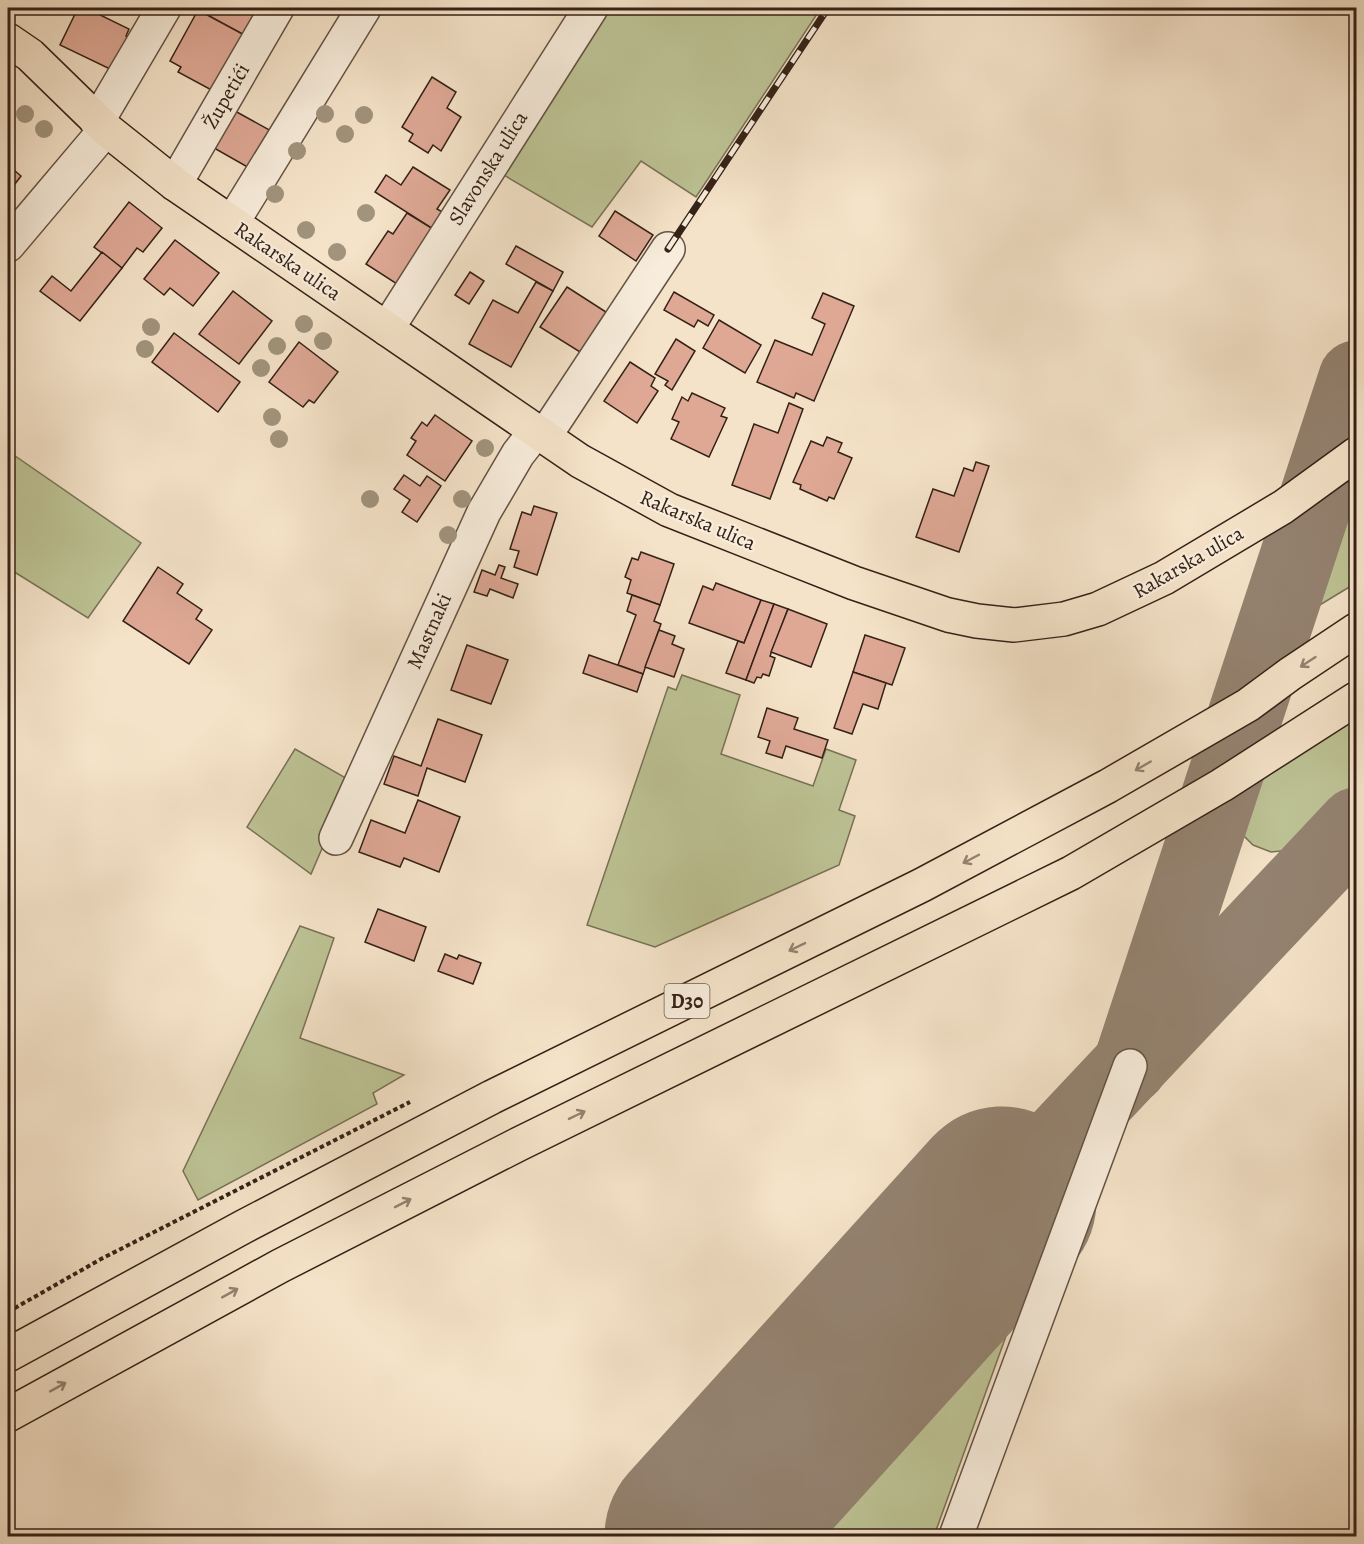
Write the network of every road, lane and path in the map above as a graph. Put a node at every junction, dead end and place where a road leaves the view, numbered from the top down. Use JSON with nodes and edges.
{"nodes":[{"id":1,"x":164,"y":8,"type":"edge"},
{"id":2,"x":277,"y":8,"type":"edge"},
{"id":3,"x":364,"y":8,"type":"edge"},
{"id":4,"x":591,"y":8,"type":"edge"},
{"id":5,"x":8,"y":40,"type":"edge"},
{"id":6,"x":101,"y":126,"type":"junction"},
{"id":7,"x":174,"y":184,"type":"junction"},
{"id":8,"x":232,"y":223,"type":"junction"},
{"id":9,"x":8,"y":245,"type":"edge"},
{"id":10,"x":668,"y":249,"type":"dead end"},
{"id":11,"x":387,"y":329,"type":"junction"},
{"id":12,"x":540,"y":434,"type":"junction"},
{"id":13,"x":1356,"y":454,"type":"edge"},
{"id":14,"x":1356,"y":630,"type":"edge"},
{"id":15,"x":1356,"y":699,"type":"edge"},
{"id":16,"x":336,"y":838,"type":"dead end"},
{"id":17,"x":1130,"y":1066,"type":"dead end"},
{"id":18,"x":8,"y":1355,"type":"edge"},
{"id":19,"x":8,"y":1416,"type":"edge"},
{"id":20,"x":956,"y":1536,"type":"edge"}],
"edges":[{"from":1,"to":6,"type":"street"},
{"from":2,"to":7,"type":"street","name":"Župetići"},
{"from":3,"to":8,"type":"street"},
{"from":4,"to":11,"type":"street","name":"Slavonska ulica"},
{"from":5,"to":6,"type":"main road","name":"Rakarska ulica"},
{"from":6,"to":7,"type":"main road","name":"Rakarska ulica"},
{"from":6,"to":9,"type":"street"},
{"from":7,"to":8,"type":"main road","name":"Rakarska ulica"},
{"from":8,"to":11,"type":"main road","name":"Rakarska ulica"},
{"from":10,"to":12,"type":"street","name":"Mastnaki"},
{"from":11,"to":12,"type":"main road","name":"Rakarska ulica"},
{"from":12,"to":13,"type":"main road","name":"Rakarska ulica"},
{"from":12,"to":16,"type":"street","name":"Mastnaki"},
{"from":14,"to":18,"type":"main road","number":"D30","one_way":true},
{"from":19,"to":15,"type":"main road","number":"D30","one_way":true},
{"from":17,"to":20,"type":"street"}]}
